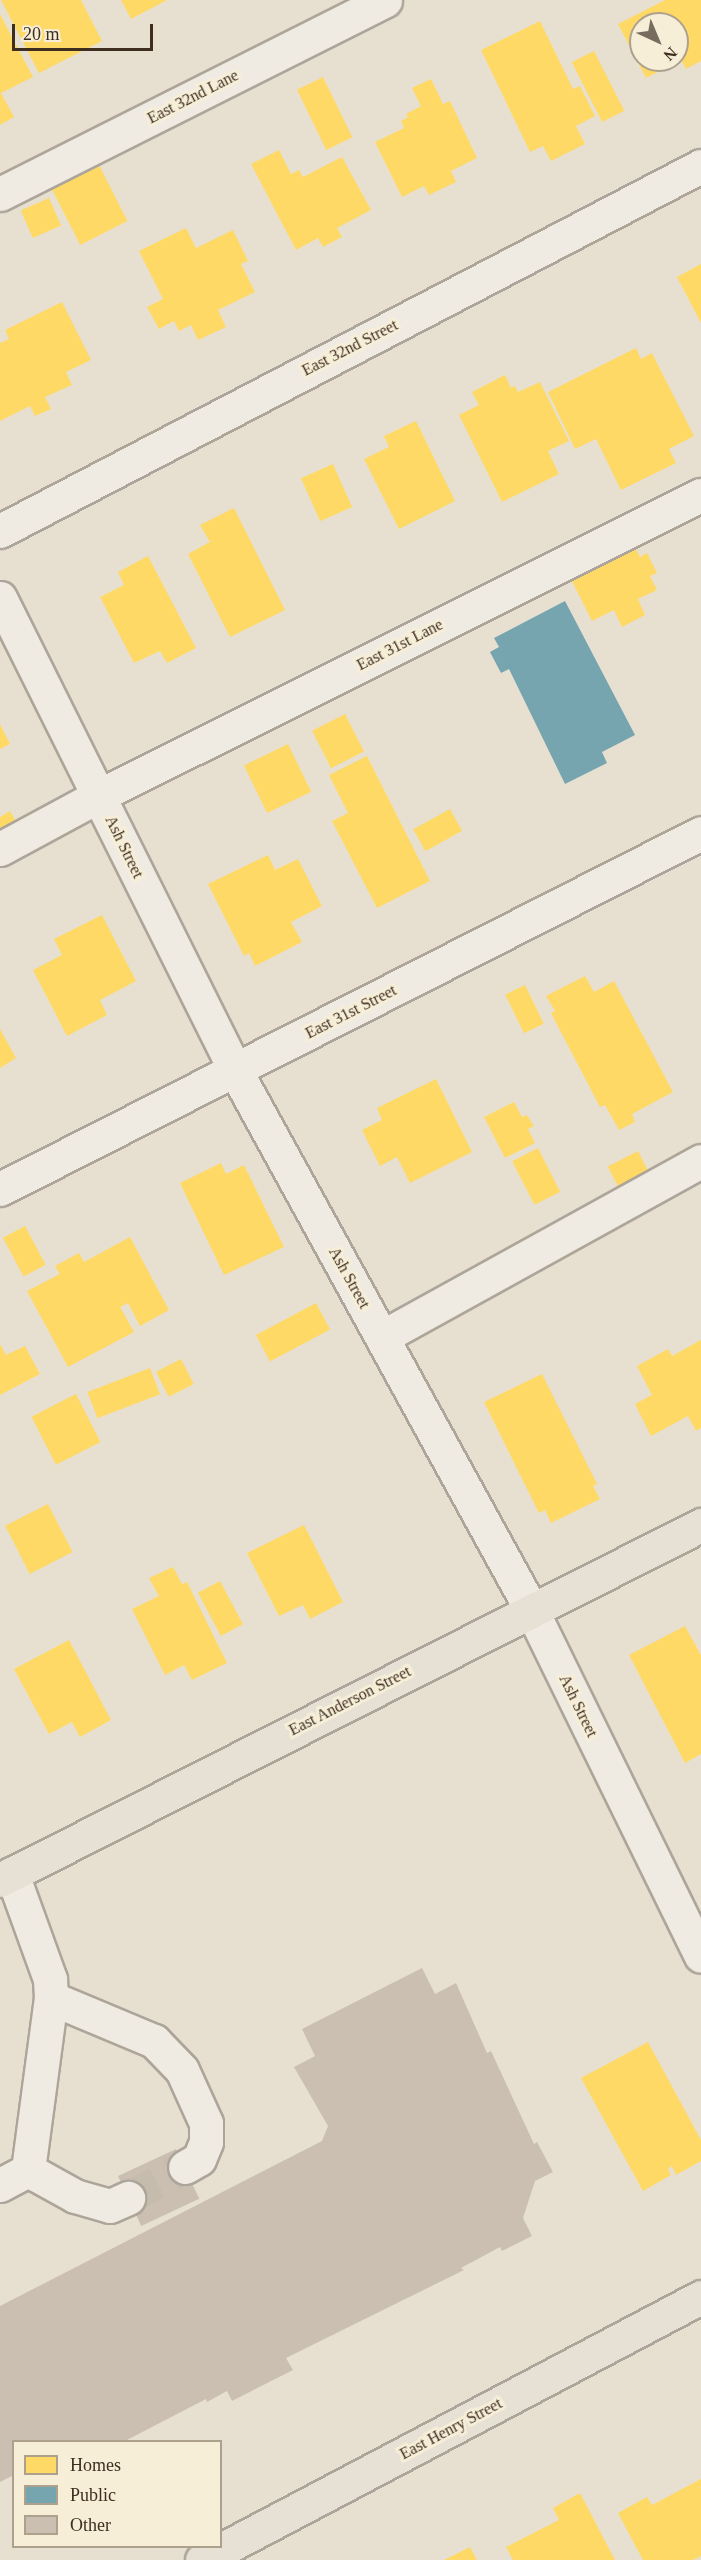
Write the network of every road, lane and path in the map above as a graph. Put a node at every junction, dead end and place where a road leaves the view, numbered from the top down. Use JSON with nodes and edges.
{"nodes":[{"id":1,"x":385,"y":0,"type":"edge"},
{"id":2,"x":701,"y":166,"type":"edge"},
{"id":3,"x":0,"y":194,"type":"edge"},
{"id":4,"x":701,"y":495,"type":"edge"},
{"id":5,"x":0,"y":531,"type":"edge"},
{"id":6,"x":0,"y":598,"type":"edge"},
{"id":7,"x":98,"y":796,"type":"junction"},
{"id":8,"x":701,"y":833,"type":"edge"},
{"id":9,"x":0,"y":849,"type":"edge"},
{"id":10,"x":236,"y":1072,"type":"junction"},
{"id":11,"x":701,"y":1161,"type":"edge"},
{"id":12,"x":0,"y":1189,"type":"edge"},
{"id":13,"x":382,"y":1337,"type":"junction"},
{"id":14,"x":701,"y":1525,"type":"edge"},
{"id":15,"x":531,"y":1609,"type":"junction"},
{"id":16,"x":6,"y":1877,"type":"edge"},
{"id":17,"x":690,"y":1909,"type":"edge"},
{"id":18,"x":701,"y":1956,"type":"edge"},
{"id":19,"x":51,"y":1998,"type":"junction"},
{"id":20,"x":185,"y":2167,"type":"tunnel mouth"},
{"id":21,"x":14,"y":2177,"type":"edge"},
{"id":22,"x":128,"y":2198,"type":"tunnel mouth"},
{"id":23,"x":701,"y":2297,"type":"edge"},
{"id":24,"x":202,"y":2560,"type":"edge"}],
"edges":[{"from":1,"to":3,"type":"street","name":"East 32nd Lane"},
{"from":2,"to":5,"type":"street","name":"East 32nd Street"},
{"from":4,"to":7,"type":"street","name":"East 31st Lane"},
{"from":6,"to":7,"type":"street","name":"Ash Street"},
{"from":7,"to":9,"type":"street","name":"East 31st Lane"},
{"from":7,"to":10,"type":"street","name":"Ash Street"},
{"from":8,"to":10,"type":"street","name":"East 31st Street"},
{"from":10,"to":12,"type":"street","name":"East 31st Street"},
{"from":10,"to":13,"type":"street","name":"Ash Street"},
{"from":11,"to":13,"type":"street"},
{"from":13,"to":15,"type":"street","name":"Ash Street"},
{"from":14,"to":15,"type":"main road","name":"East Anderson Street"},
{"from":15,"to":16,"type":"main road","name":"East Anderson Street"},
{"from":15,"to":17,"type":"street","name":"Ash Street"},
{"from":16,"to":19,"type":"street"},
{"from":17,"to":18,"type":"street","name":"Ash Street"},
{"from":19,"to":20,"type":"street"},
{"from":19,"to":21,"type":"street"},
{"from":21,"to":22,"type":"street"},
{"from":23,"to":24,"type":"main road","name":"East Henry Street"}]}
